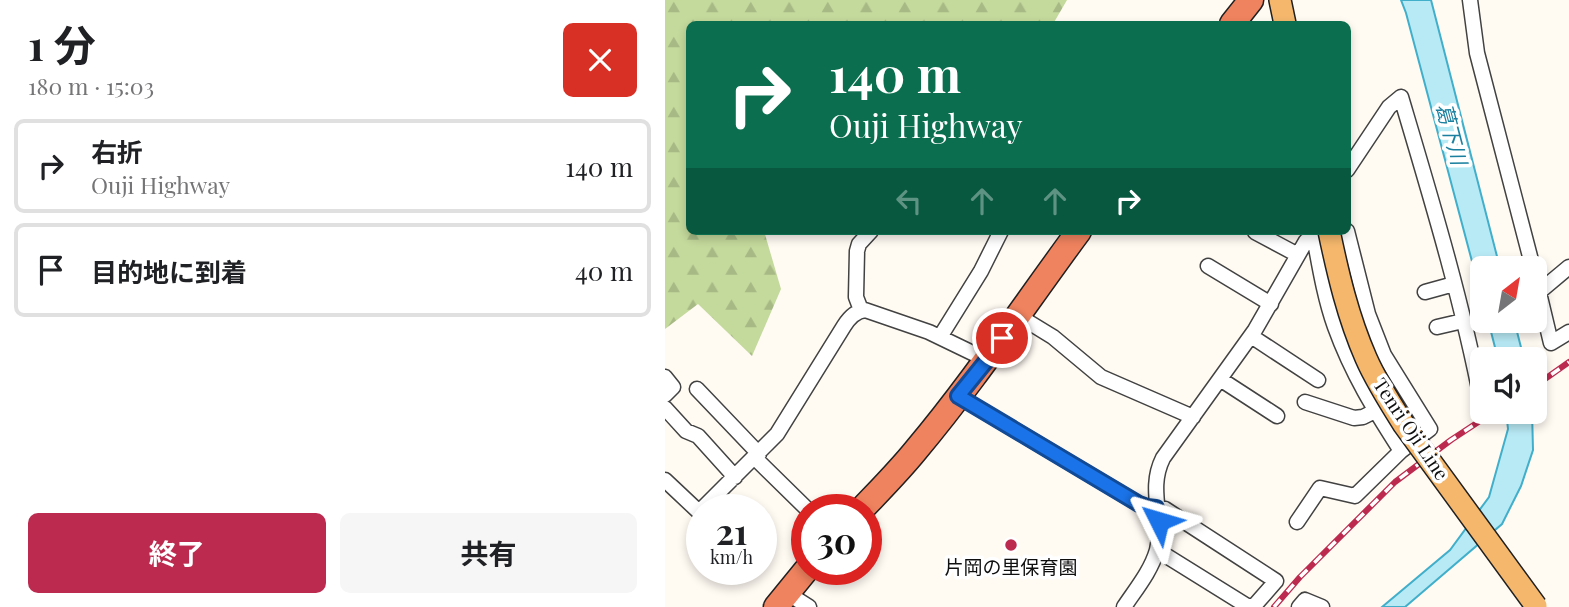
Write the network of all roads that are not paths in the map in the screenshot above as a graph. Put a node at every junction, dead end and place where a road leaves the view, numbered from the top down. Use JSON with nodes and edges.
{"nodes":[{"id":1,"x":1251,"y":0,"type":"edge"},
{"id":2,"x":1280,"y":0,"type":"edge"},
{"id":3,"x":1470,"y":0,"type":"edge"},
{"id":4,"x":1234,"y":21,"type":"edge"},
{"id":5,"x":1284,"y":21,"type":"edge"},
{"id":6,"x":1351,"y":164,"type":"edge"},
{"id":7,"x":867,"y":235,"type":"edge"},
{"id":8,"x":999,"y":235,"type":"edge"},
{"id":9,"x":1074,"y":235,"type":"edge"},
{"id":10,"x":1261,"y":235,"type":"edge"},
{"id":11,"x":1316,"y":235,"type":"edge"},
{"id":12,"x":1319,"y":235,"type":"edge"},
{"id":13,"x":1320,"y":235,"type":"edge"},
{"id":14,"x":1348,"y":235,"type":"edge"},
{"id":15,"x":1298,"y":255,"type":"junction"},
{"id":16,"x":1530,"y":256,"type":"edge"},
{"id":17,"x":1208,"y":266,"type":"dead end"},
{"id":18,"x":1569,"y":267,"type":"edge"},
{"id":19,"x":1454,"y":284,"type":"junction"},
{"id":20,"x":1547,"y":285,"type":"edge"},
{"id":21,"x":1425,"y":292,"type":"dead end"},
{"id":22,"x":1271,"y":304,"type":"junction"},
{"id":23,"x":861,"y":310,"type":"junction"},
{"id":24,"x":1017,"y":315,"type":"junction"},
{"id":25,"x":1463,"y":321,"type":"junction"},
{"id":26,"x":1437,"y":327,"type":"dead end"},
{"id":27,"x":1547,"y":327,"type":"edge"},
{"id":28,"x":1569,"y":332,"type":"edge"},
{"id":29,"x":1251,"y":336,"type":"junction"},
{"id":30,"x":940,"y":337,"type":"junction"},
{"id":31,"x":1470,"y":352,"type":"edge"},
{"id":32,"x":987,"y":360,"type":"junction"},
{"id":33,"x":665,"y":377,"type":"edge"},
{"id":34,"x":1220,"y":379,"type":"junction"},
{"id":35,"x":1318,"y":380,"type":"dead end"},
{"id":36,"x":697,"y":389,"type":"dead end"},
{"id":37,"x":665,"y":395,"type":"edge"},
{"id":38,"x":958,"y":396,"type":"junction"},
{"id":39,"x":1305,"y":402,"type":"dead end"},
{"id":40,"x":665,"y":408,"type":"edge"},
{"id":41,"x":1375,"y":411,"type":"junction"},
{"id":42,"x":1277,"y":416,"type":"dead end"},
{"id":43,"x":1193,"y":417,"type":"junction"},
{"id":44,"x":1401,"y":451,"type":"junction"},
{"id":45,"x":757,"y":456,"type":"junction"},
{"id":46,"x":735,"y":477,"type":"junction"},
{"id":47,"x":665,"y":480,"type":"edge"},
{"id":48,"x":718,"y":494,"type":"edge"},
{"id":49,"x":793,"y":494,"type":"edge"},
{"id":50,"x":876,"y":494,"type":"edge"},
{"id":51,"x":686,"y":500,"type":"edge"},
{"id":52,"x":1156,"y":508,"type":"junction"},
{"id":53,"x":1297,"y":522,"type":"dead end"},
{"id":54,"x":1157,"y":550,"type":"junction"},
{"id":55,"x":794,"y":585,"type":"edge"},
{"id":56,"x":782,"y":600,"type":"edge"},
{"id":57,"x":810,"y":607,"type":"edge"},
{"id":58,"x":1124,"y":607,"type":"edge"},
{"id":59,"x":1299,"y":607,"type":"edge"},
{"id":60,"x":1322,"y":607,"type":"edge"},
{"id":61,"x":1536,"y":607,"type":"edge"}],
"edges":[{"from":1,"to":4,"type":"highway"},
{"from":2,"to":5,"type":"main road"},
{"from":3,"to":16,"type":"street"},
{"from":6,"to":19,"type":"street"},
{"from":7,"to":23,"type":"street"},
{"from":8,"to":30,"type":"street"},
{"from":9,"to":24,"type":"highway"},
{"from":10,"to":15,"type":"street"},
{"from":11,"to":15,"type":"street"},
{"from":12,"to":41,"type":"street"},
{"from":13,"to":61,"type":"main road","name":"Tenri Oji Line","bridge":true},
{"from":14,"to":44,"type":"street"},
{"from":15,"to":22,"type":"street"},
{"from":17,"to":22,"type":"street"},
{"from":18,"to":20,"type":"street"},
{"from":19,"to":21,"type":"street"},
{"from":19,"to":25,"type":"street"},
{"from":22,"to":29,"type":"street"},
{"from":23,"to":30,"type":"street"},
{"from":23,"to":45,"type":"street"},
{"from":24,"to":32,"type":"highway"},
{"from":24,"to":43,"type":"street"},
{"from":25,"to":26,"type":"street"},
{"from":25,"to":31,"type":"street"},
{"from":27,"to":28,"type":"street"},
{"from":29,"to":34,"type":"street"},
{"from":29,"to":35,"type":"street"},
{"from":30,"to":32,"type":"street"},
{"from":32,"to":38,"type":"highway"},
{"from":33,"to":37,"type":"street"},
{"from":34,"to":42,"type":"street"},
{"from":34,"to":43,"type":"street"},
{"from":36,"to":45,"type":"street"},
{"from":38,"to":50,"type":"highway"},
{"from":38,"to":52,"type":"street"},
{"from":39,"to":41,"type":"street"},
{"from":40,"to":46,"type":"street"},
{"from":41,"to":44,"type":"street"},
{"from":43,"to":52,"type":"street"},
{"from":44,"to":53,"type":"street"},
{"from":45,"to":46,"type":"street"},
{"from":45,"to":49,"type":"street"},
{"from":46,"to":48,"type":"street"},
{"from":47,"to":51,"type":"street"},
{"from":52,"to":54,"type":"street"},
{"from":52,"to":54,"type":"street"},
{"from":54,"to":58,"type":"street"},
{"from":55,"to":56,"type":"highway"},
{"from":56,"to":57,"type":"street"},
{"from":59,"to":60,"type":"street"}]}
